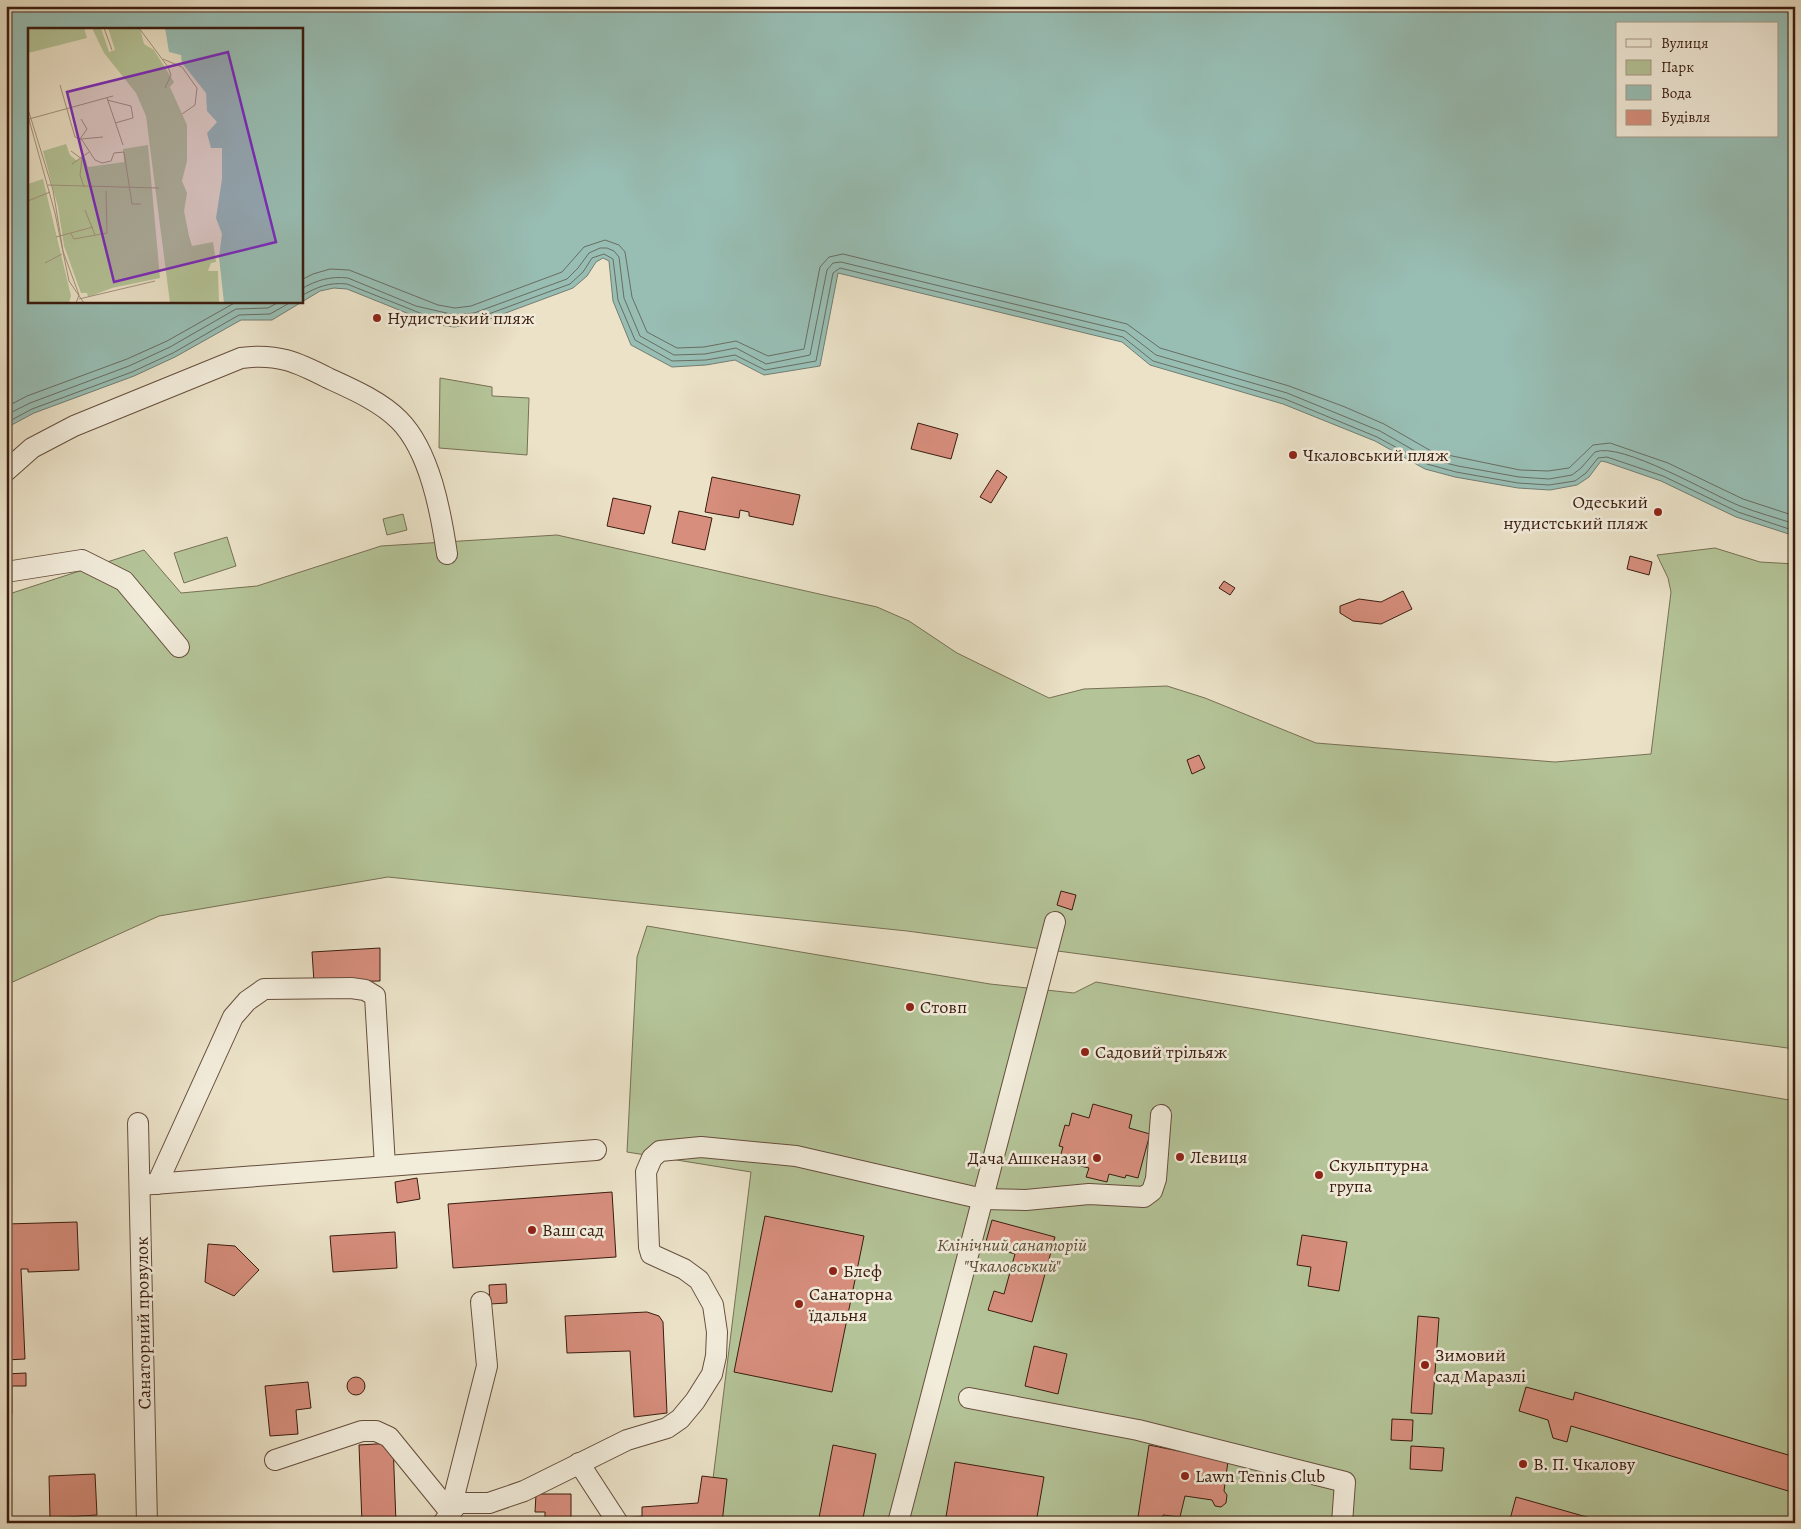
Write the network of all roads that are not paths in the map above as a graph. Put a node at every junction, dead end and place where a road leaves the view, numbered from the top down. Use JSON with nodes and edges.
{"nodes":[{"id":1,"x":6,"y":471,"type":"edge"},
{"id":2,"x":447,"y":554,"type":"dead end"},
{"id":3,"x":6,"y":572,"type":"edge"},
{"id":4,"x":179,"y":647,"type":"dead end"},
{"id":5,"x":1054,"y":922,"type":"dead end"},
{"id":6,"x":1161,"y":1115,"type":"dead end"},
{"id":7,"x":138,"y":1123,"type":"dead end"},
{"id":8,"x":596,"y":1150,"type":"dead end"},
{"id":9,"x":384,"y":1166,"type":"junction"},
{"id":10,"x":148,"y":1185,"type":"junction"},
{"id":11,"x":982,"y":1199,"type":"junction"},
{"id":12,"x":481,"y":1302,"type":"dead end"},
{"id":13,"x":969,"y":1398,"type":"dead end"},
{"id":14,"x":275,"y":1460,"type":"dead end"},
{"id":15,"x":579,"y":1463,"type":"junction"},
{"id":16,"x":446,"y":1517,"type":"edge"},
{"id":17,"x":147,"y":1523,"type":"edge"},
{"id":18,"x":618,"y":1523,"type":"edge"},
{"id":19,"x":898,"y":1523,"type":"edge"},
{"id":20,"x":1342,"y":1523,"type":"edge"}],
"edges":[{"from":1,"to":2,"type":"street"},
{"from":3,"to":4,"type":"street"},
{"from":5,"to":11,"type":"street"},
{"from":6,"to":11,"type":"street"},
{"from":7,"to":10,"type":"street","name":"Санаторний провулок"},
{"from":8,"to":9,"type":"street"},
{"from":9,"to":10,"type":"street"},
{"from":9,"to":10,"type":"street"},
{"from":10,"to":17,"type":"street","name":"Санаторний провулок"},
{"from":11,"to":15,"type":"street"},
{"from":11,"to":19,"type":"street"},
{"from":12,"to":16,"type":"street"},
{"from":13,"to":20,"type":"street"},
{"from":14,"to":16,"type":"street"},
{"from":15,"to":16,"type":"street"},
{"from":15,"to":18,"type":"street"}]}
